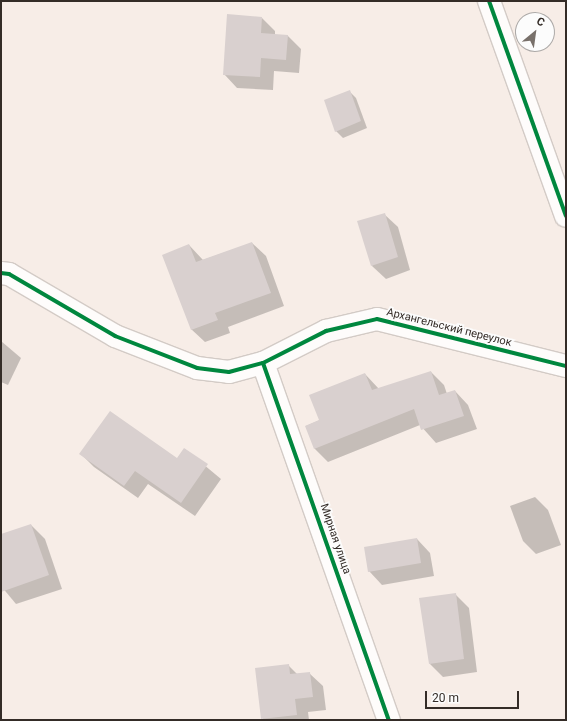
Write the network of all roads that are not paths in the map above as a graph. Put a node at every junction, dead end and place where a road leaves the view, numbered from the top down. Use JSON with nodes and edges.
{"nodes":[{"id":1,"x":489,"y":1,"type":"edge"},
{"id":2,"x":566,"y":216,"type":"edge"},
{"id":3,"x":1,"y":273,"type":"edge"},
{"id":4,"x":263,"y":363,"type":"junction"},
{"id":5,"x":566,"y":366,"type":"edge"},
{"id":6,"x":389,"y":720,"type":"edge"}],
"edges":[{"from":1,"to":2,"type":"street"},
{"from":3,"to":4,"type":"street","name":"Архангельский переулок"},
{"from":4,"to":5,"type":"street","name":"Архангельский переулок"},
{"from":4,"to":6,"type":"street","name":"Мирная улица"}]}
